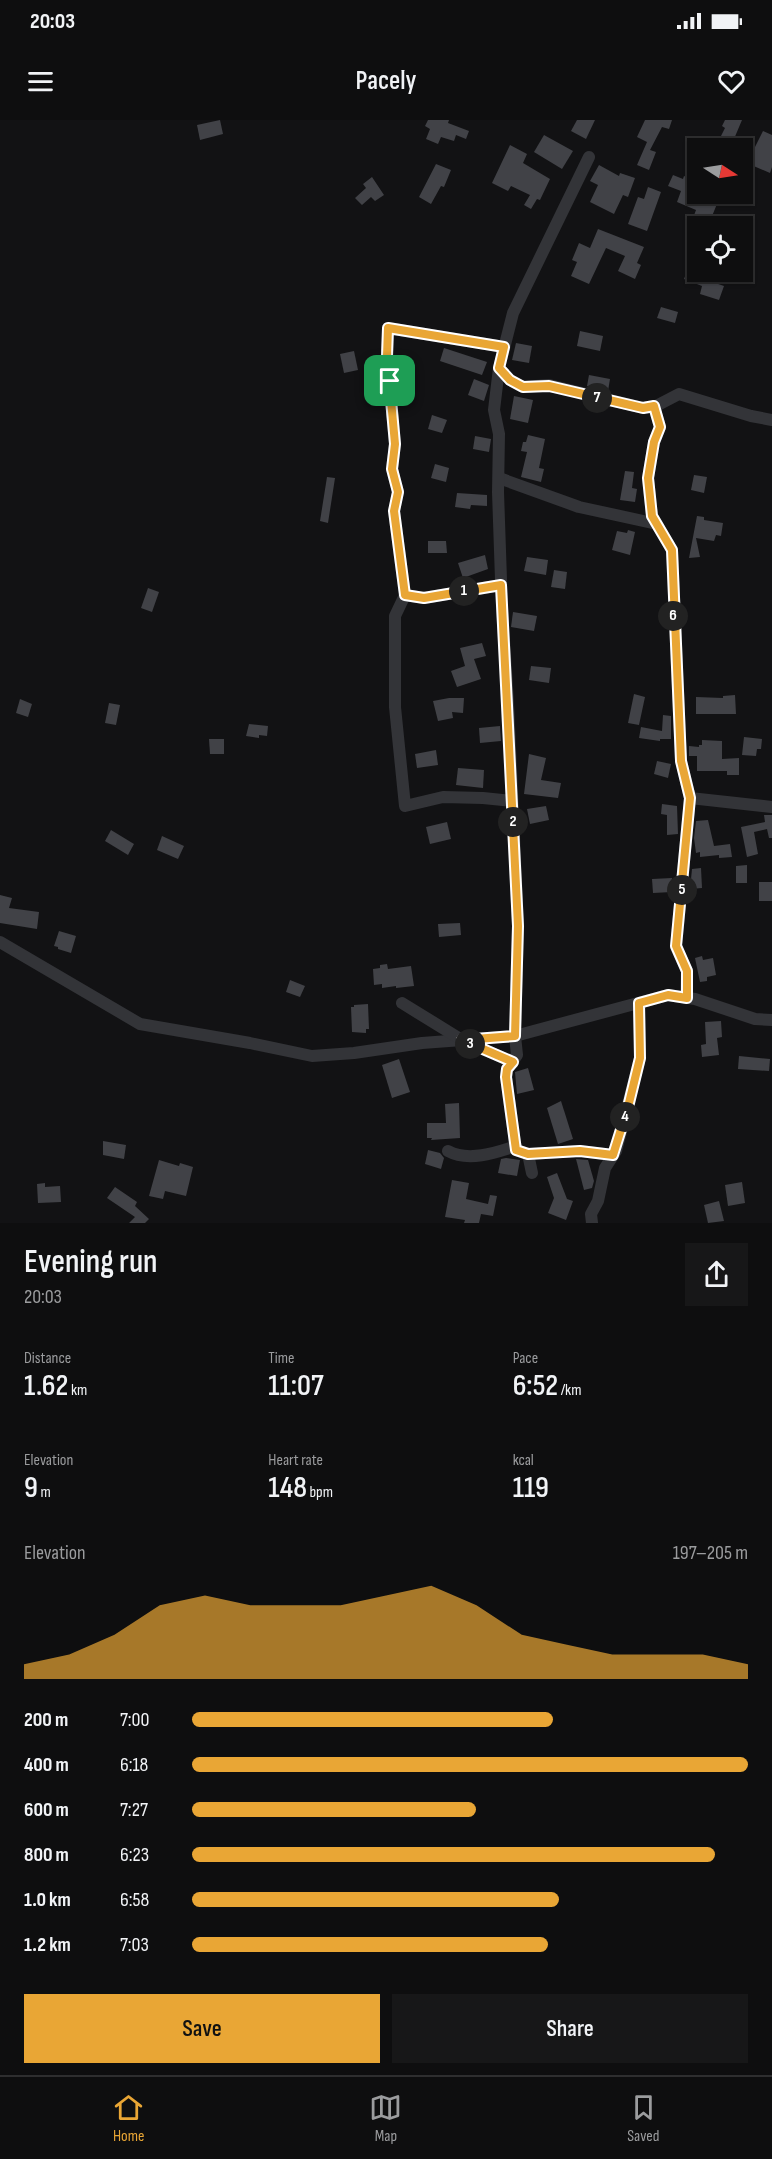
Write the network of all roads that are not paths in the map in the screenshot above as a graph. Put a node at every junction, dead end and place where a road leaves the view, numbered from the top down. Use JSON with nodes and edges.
{"nodes":[{"id":1,"x":589,"y":157,"type":"dead end"},
{"id":2,"x":504,"y":347,"type":"junction"},
{"id":3,"x":499,"y":368,"type":"junction"},
{"id":4,"x":654,"y":406,"type":"junction"},
{"id":5,"x":772,"y":420,"type":"edge"},
{"id":6,"x":499,"y":478,"type":"junction"},
{"id":7,"x":657,"y":524,"type":"junction"},
{"id":8,"x":501,"y":585,"type":"junction"},
{"id":9,"x":405,"y":595,"type":"junction"},
{"id":10,"x":690,"y":798,"type":"junction"},
{"id":11,"x":512,"y":801,"type":"junction"},
{"id":12,"x":772,"y":807,"type":"edge"},
{"id":13,"x":0,"y":942,"type":"edge"},
{"id":14,"x":687,"y":998,"type":"junction"},
{"id":15,"x":402,"y":1003,"type":"dead end"},
{"id":16,"x":639,"y":1003,"type":"junction"},
{"id":17,"x":772,"y":1020,"type":"edge"},
{"id":18,"x":515,"y":1036,"type":"junction"},
{"id":19,"x":462,"y":1040,"type":"junction"},
{"id":20,"x":513,"y":1062,"type":"junction"},
{"id":21,"x":516,"y":1146,"type":"junction"},
{"id":22,"x":448,"y":1151,"type":"dead end"},
{"id":23,"x":528,"y":1154,"type":"junction"},
{"id":24,"x":613,"y":1155,"type":"junction"},
{"id":25,"x":532,"y":1173,"type":"dead end"},
{"id":26,"x":592,"y":1223,"type":"edge"}],
"edges":[{"from":1,"to":2,"type":"street"},
{"from":2,"to":3,"type":"street"},
{"from":2,"to":9,"type":"street"},
{"from":3,"to":4,"type":"street"},
{"from":3,"to":6,"type":"street"},
{"from":4,"to":5,"type":"street"},
{"from":4,"to":7,"type":"street"},
{"from":6,"to":7,"type":"street"},
{"from":6,"to":8,"type":"street"},
{"from":7,"to":10,"type":"street"},
{"from":8,"to":9,"type":"street"},
{"from":8,"to":11,"type":"street"},
{"from":9,"to":11,"type":"street"},
{"from":10,"to":12,"type":"street"},
{"from":10,"to":14,"type":"street"},
{"from":11,"to":18,"type":"street"},
{"from":13,"to":19,"type":"street"},
{"from":14,"to":16,"type":"street"},
{"from":14,"to":17,"type":"street"},
{"from":15,"to":19,"type":"street"},
{"from":16,"to":18,"type":"street"},
{"from":16,"to":24,"type":"street"},
{"from":18,"to":19,"type":"street"},
{"from":18,"to":20,"type":"street"},
{"from":19,"to":20,"type":"street"},
{"from":20,"to":21,"type":"street"},
{"from":21,"to":22,"type":"street"},
{"from":21,"to":23,"type":"street"},
{"from":23,"to":24,"type":"street"},
{"from":23,"to":25,"type":"street"},
{"from":24,"to":26,"type":"street"}]}
